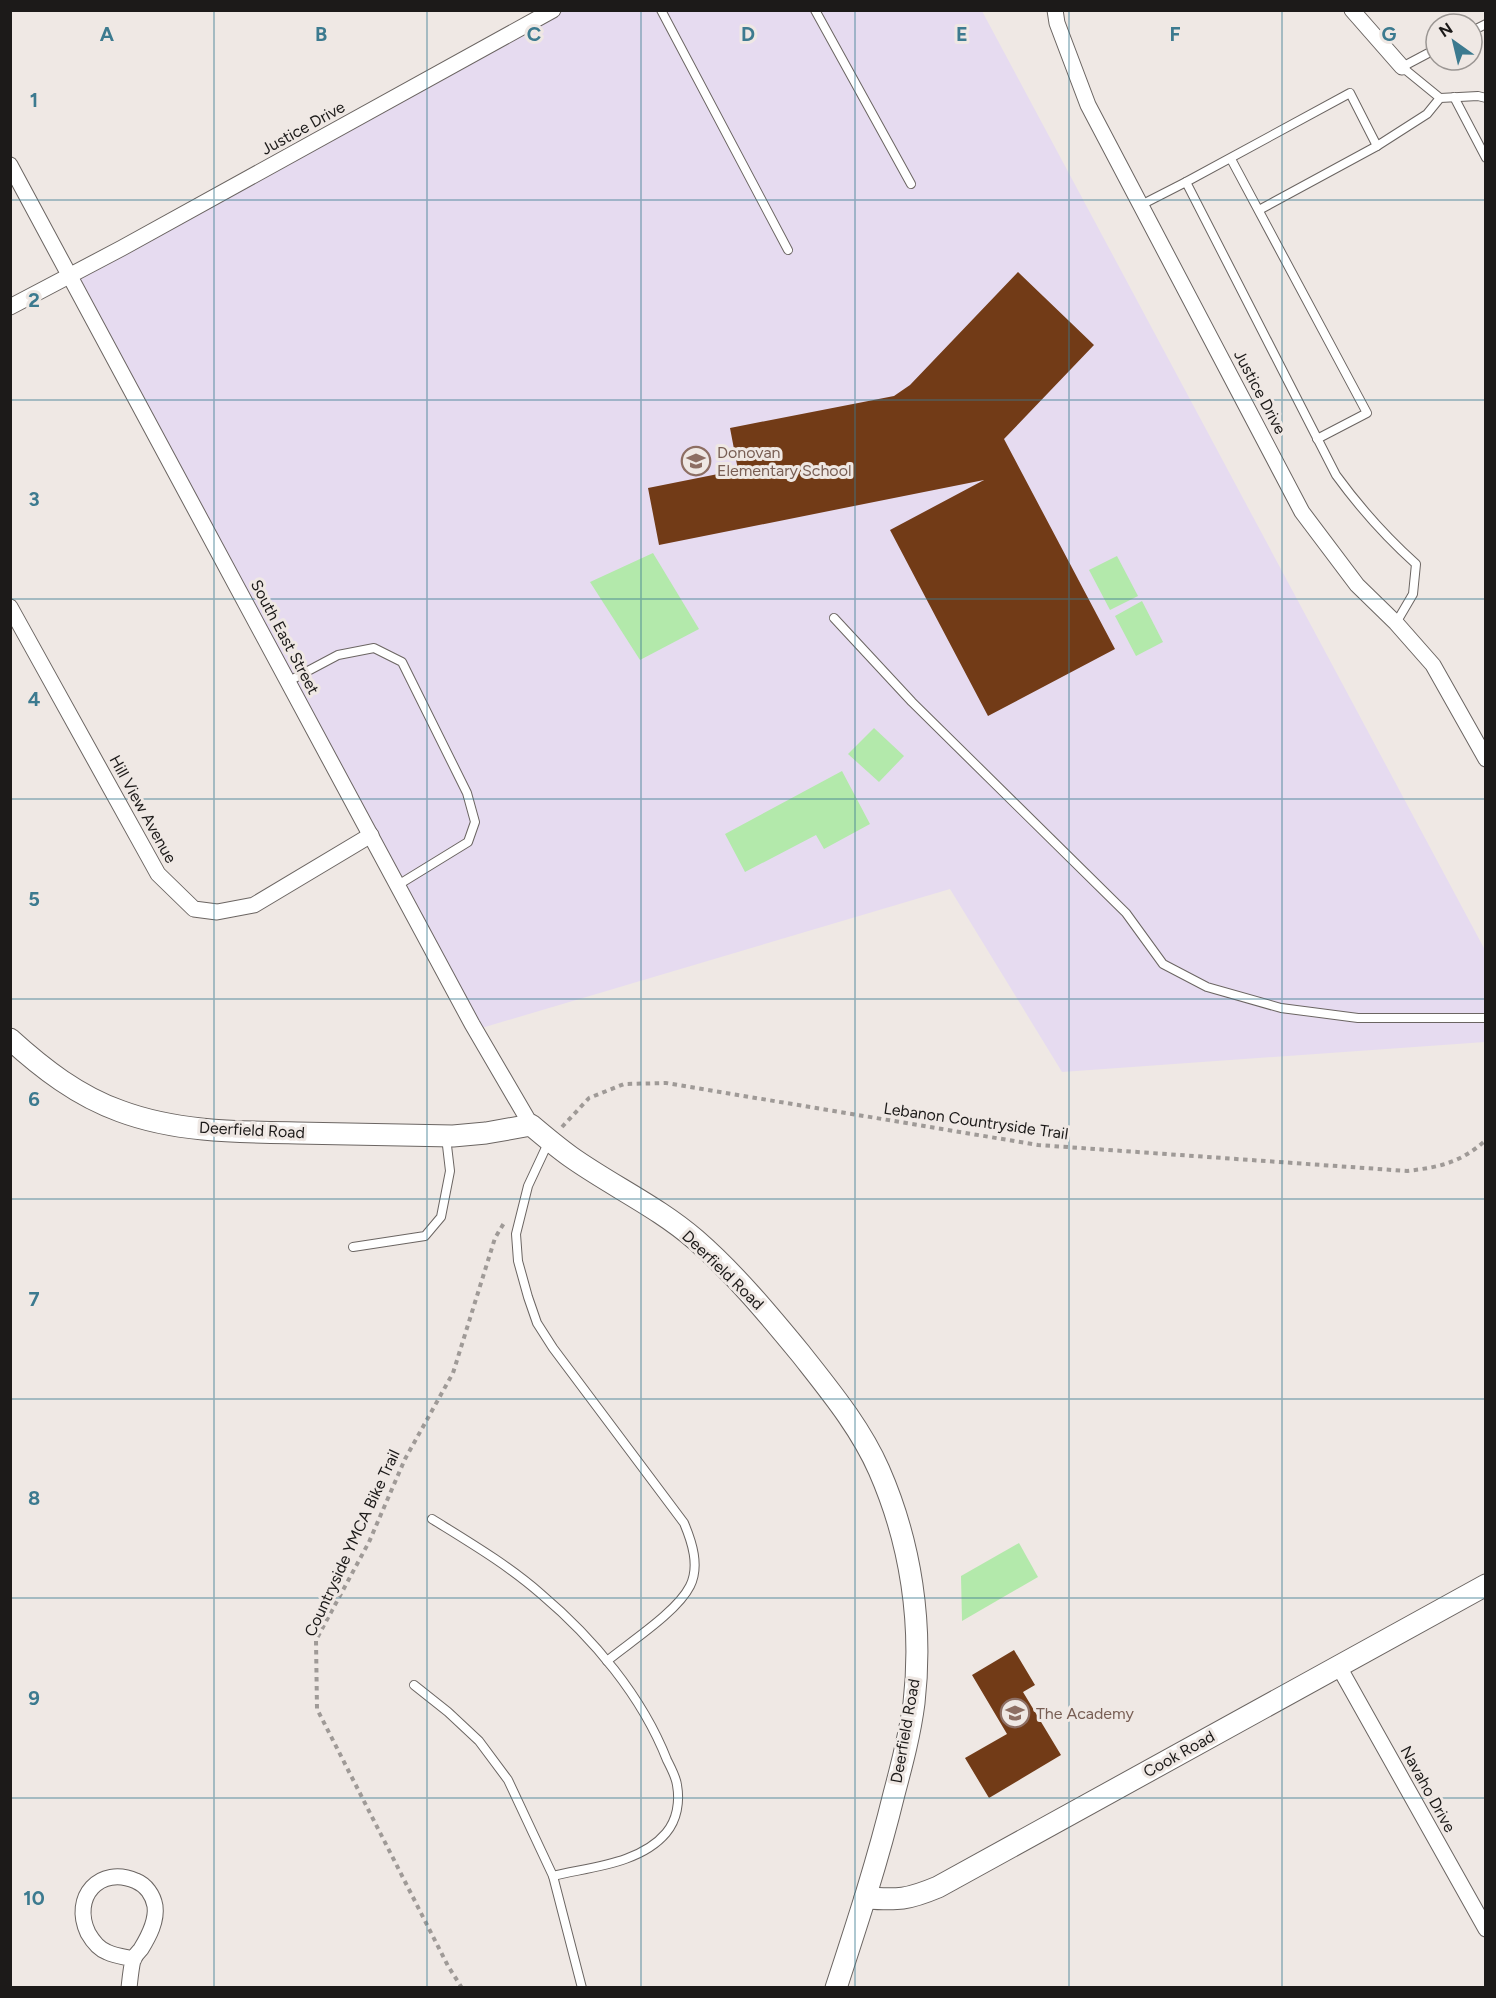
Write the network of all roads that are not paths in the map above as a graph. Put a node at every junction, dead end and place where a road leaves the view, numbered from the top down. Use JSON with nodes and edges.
{"nodes":[{"id":1,"x":553,"y":10,"type":"edge"},
{"id":2,"x":660,"y":10,"type":"edge"},
{"id":3,"x":815,"y":10,"type":"edge"},
{"id":4,"x":1055,"y":10,"type":"edge"},
{"id":5,"x":1352,"y":10,"type":"edge"},
{"id":6,"x":1424,"y":55,"type":"edge"},
{"id":7,"x":1402,"y":67,"type":"junction"},
{"id":8,"x":1454,"y":97,"type":"junction"},
{"id":9,"x":1440,"y":98,"type":"junction"},
{"id":10,"x":1485,"y":98,"type":"edge"},
{"id":11,"x":1377,"y":146,"type":"junction"},
{"id":12,"x":1485,"y":158,"type":"edge"},
{"id":13,"x":1231,"y":159,"type":"junction"},
{"id":14,"x":10,"y":165,"type":"edge"},
{"id":15,"x":1186,"y":182,"type":"junction"},
{"id":16,"x":911,"y":184,"type":"dead end"},
{"id":17,"x":1141,"y":205,"type":"junction"},
{"id":18,"x":1258,"y":210,"type":"junction"},
{"id":19,"x":788,"y":250,"type":"dead end"},
{"id":20,"x":70,"y":276,"type":"junction"},
{"id":21,"x":10,"y":306,"type":"edge"},
{"id":22,"x":1317,"y":439,"type":"junction"},
{"id":23,"x":10,"y":607,"type":"edge"},
{"id":24,"x":834,"y":618,"type":"dead end"},
{"id":25,"x":1396,"y":623,"type":"junction"},
{"id":26,"x":289,"y":681,"type":"junction"},
{"id":27,"x":1485,"y":759,"type":"edge"},
{"id":28,"x":371,"y":835,"type":"junction"},
{"id":29,"x":398,"y":885,"type":"junction"},
{"id":30,"x":1485,"y":1017,"type":"edge"},
{"id":31,"x":10,"y":1039,"type":"edge"},
{"id":32,"x":531,"y":1125,"type":"junction"},
{"id":33,"x":446,"y":1136,"type":"junction"},
{"id":34,"x":550,"y":1140,"type":"junction"},
{"id":35,"x":352,"y":1247,"type":"dead end"},
{"id":36,"x":432,"y":1519,"type":"dead end"},
{"id":37,"x":1485,"y":1585,"type":"edge"},
{"id":38,"x":607,"y":1661,"type":"junction"},
{"id":39,"x":1339,"y":1667,"type":"junction"},
{"id":40,"x":414,"y":1685,"type":"dead end"},
{"id":41,"x":552,"y":1876,"type":"junction"},
{"id":42,"x":865,"y":1898,"type":"junction"},
{"id":43,"x":1485,"y":1929,"type":"edge"},
{"id":44,"x":134,"y":1959,"type":"junction"},
{"id":45,"x":129,"y":1988,"type":"edge"},
{"id":46,"x":582,"y":1988,"type":"edge"},
{"id":47,"x":836,"y":1988,"type":"edge"}],
"edges":[{"from":1,"to":20,"type":"street","name":"Justice Drive"},
{"from":2,"to":19,"type":"lane"},
{"from":3,"to":16,"type":"lane"},
{"from":4,"to":17,"type":"street","name":"Justice Drive"},
{"from":5,"to":7,"type":"street"},
{"from":6,"to":7,"type":"lane"},
{"from":7,"to":9,"type":"lane"},
{"from":8,"to":9,"type":"lane"},
{"from":8,"to":10,"type":"lane"},
{"from":8,"to":12,"type":"lane"},
{"from":9,"to":11,"type":"lane"},
{"from":11,"to":13,"type":"lane"},
{"from":11,"to":18,"type":"lane"},
{"from":13,"to":15,"type":"lane"},
{"from":13,"to":18,"type":"lane"},
{"from":14,"to":20,"type":"street","name":"South East Street"},
{"from":15,"to":17,"type":"lane"},
{"from":15,"to":22,"type":"lane"},
{"from":17,"to":25,"type":"street","name":"Justice Drive"},
{"from":18,"to":22,"type":"lane"},
{"from":20,"to":21,"type":"street","name":"Justice Drive"},
{"from":20,"to":26,"type":"street","name":"South East Street"},
{"from":22,"to":25,"type":"lane"},
{"from":23,"to":28,"type":"street","name":"Hill View Avenue"},
{"from":24,"to":30,"type":"lane"},
{"from":25,"to":27,"type":"street","name":"Justice Drive"},
{"from":26,"to":28,"type":"street","name":"South East Street"},
{"from":26,"to":29,"type":"lane"},
{"from":28,"to":29,"type":"street","name":"South East Street"},
{"from":29,"to":32,"type":"street","name":"South East Street"},
{"from":31,"to":33,"type":"street","name":"Deerfield Road"},
{"from":32,"to":33,"type":"street","name":"Deerfield Road"},
{"from":32,"to":34,"type":"street","name":"Deerfield Road"},
{"from":33,"to":35,"type":"lane"},
{"from":34,"to":38,"type":"lane"},
{"from":34,"to":42,"type":"street","name":"Deerfield Road"},
{"from":36,"to":38,"type":"lane"},
{"from":37,"to":39,"type":"street","name":"Cook Road"},
{"from":38,"to":41,"type":"lane"},
{"from":39,"to":42,"type":"street","name":"Cook Road"},
{"from":39,"to":43,"type":"street","name":"Navaho Drive"},
{"from":40,"to":41,"type":"lane"},
{"from":41,"to":46,"type":"lane"},
{"from":42,"to":47,"type":"street","name":"Deerfield Road"},
{"from":44,"to":44,"type":"street"},
{"from":44,"to":45,"type":"street"}]}
